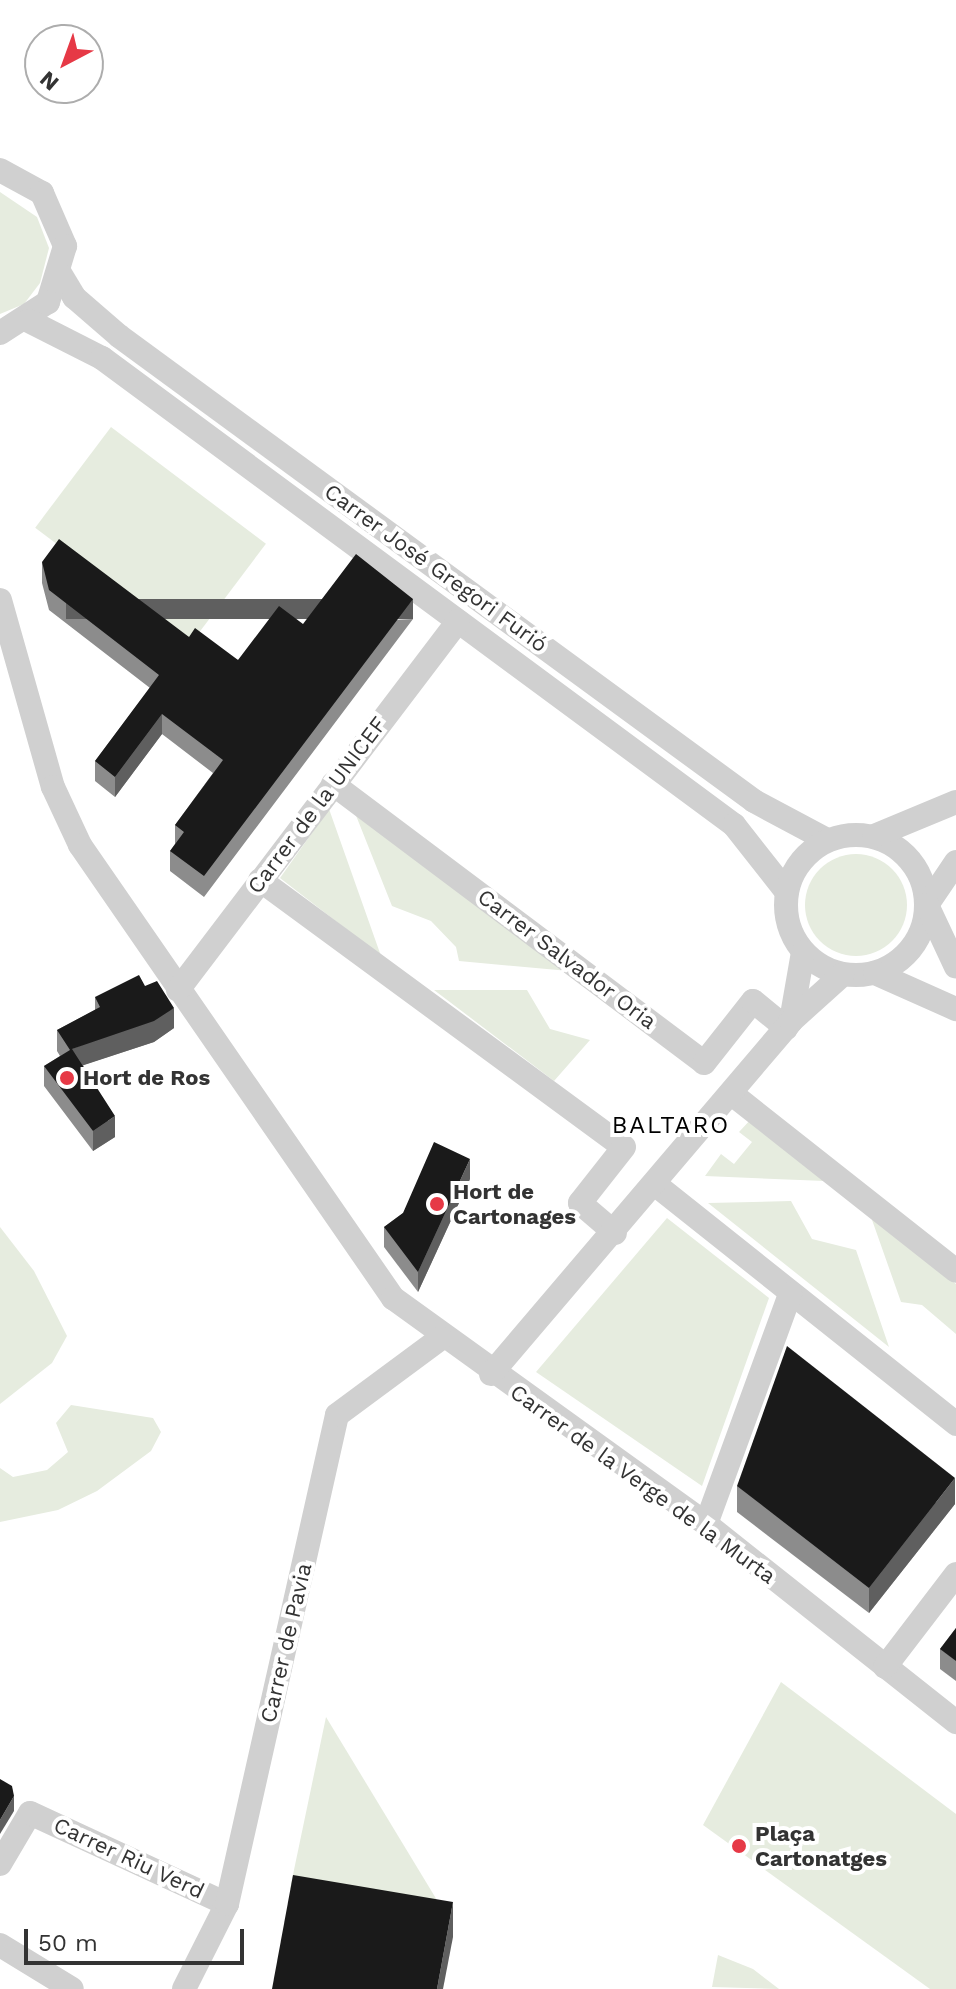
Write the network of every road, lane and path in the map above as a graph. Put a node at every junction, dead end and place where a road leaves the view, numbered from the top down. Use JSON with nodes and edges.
{"nodes":[{"id":1,"x":0,"y":170,"type":"edge"},
{"id":2,"x":61,"y":275,"type":"junction"},
{"id":3,"x":29,"y":321,"type":"junction"},
{"id":4,"x":1,"y":334,"type":"edge"},
{"id":5,"x":0,"y":600,"type":"edge"},
{"id":6,"x":458,"y":621,"type":"junction"},
{"id":7,"x":333,"y":784,"type":"junction"},
{"id":8,"x":956,"y":802,"type":"edge"},
{"id":9,"x":874,"y":836,"type":"junction"},
{"id":10,"x":827,"y":840,"type":"junction"},
{"id":11,"x":956,"y":862,"type":"edge"},
{"id":12,"x":260,"y":880,"type":"junction"},
{"id":13,"x":786,"y":891,"type":"junction"},
{"id":14,"x":927,"y":905,"type":"junction"},
{"id":15,"x":803,"y":952,"type":"junction"},
{"id":16,"x":956,"y":967,"type":"edge"},
{"id":17,"x":875,"y":973,"type":"junction"},
{"id":18,"x":842,"y":975,"type":"junction"},
{"id":19,"x":178,"y":990,"type":"junction"},
{"id":20,"x":956,"y":1009,"type":"edge"},
{"id":21,"x":788,"y":1024,"type":"junction"},
{"id":22,"x":732,"y":1094,"type":"junction"},
{"id":23,"x":656,"y":1185,"type":"junction"},
{"id":24,"x":615,"y":1233,"type":"junction"},
{"id":25,"x":956,"y":1271,"type":"edge"},
{"id":26,"x":790,"y":1294,"type":"junction"},
{"id":27,"x":441,"y":1338,"type":"junction"},
{"id":28,"x":491,"y":1374,"type":"junction"},
{"id":29,"x":956,"y":1424,"type":"edge"},
{"id":30,"x":706,"y":1524,"type":"junction"},
{"id":31,"x":956,"y":1574,"type":"edge"},
{"id":32,"x":885,"y":1667,"type":"junction"},
{"id":33,"x":956,"y":1722,"type":"edge"},
{"id":34,"x":0,"y":1864,"type":"edge"},
{"id":35,"x":227,"y":1904,"type":"junction"},
{"id":36,"x":0,"y":1945,"type":"edge"},
{"id":37,"x":72,"y":1989,"type":"edge"},
{"id":38,"x":184,"y":1989,"type":"edge"}],
"edges":[{"from":1,"to":2,"type":"street"},
{"from":2,"to":3,"type":"street"},
{"from":2,"to":10,"type":"street","name":"Carrer José Gregori Furió"},
{"from":3,"to":4,"type":"street"},
{"from":3,"to":6,"type":"street","name":"Carrer José Gregori Furió"},
{"from":5,"to":19,"type":"street","name":"Carrer de la Verge de la Murta"},
{"from":6,"to":7,"type":"street","name":"Carrer de la UNICEF"},
{"from":6,"to":13,"type":"street","name":"Carrer José Gregori Furió"},
{"from":7,"to":12,"type":"street","name":"Carrer de la UNICEF"},
{"from":7,"to":21,"type":"street","name":"Carrer Salvador Oria"},
{"from":8,"to":9,"type":"street"},
{"from":9,"to":10,"type":"street"},
{"from":9,"to":14,"type":"street"},
{"from":10,"to":13,"type":"street"},
{"from":11,"to":14,"type":"street"},
{"from":12,"to":19,"type":"street","name":"Carrer de la UNICEF"},
{"from":12,"to":24,"type":"street"},
{"from":13,"to":15,"type":"street"},
{"from":14,"to":16,"type":"street"},
{"from":14,"to":17,"type":"street"},
{"from":15,"to":18,"type":"street"},
{"from":15,"to":21,"type":"street"},
{"from":17,"to":18,"type":"street"},
{"from":17,"to":20,"type":"street"},
{"from":18,"to":21,"type":"street"},
{"from":19,"to":27,"type":"street","name":"Carrer de la Verge de la Murta"},
{"from":21,"to":22,"type":"street"},
{"from":22,"to":23,"type":"street"},
{"from":22,"to":25,"type":"street"},
{"from":23,"to":24,"type":"street"},
{"from":23,"to":26,"type":"street"},
{"from":24,"to":28,"type":"street"},
{"from":26,"to":29,"type":"street"},
{"from":26,"to":30,"type":"street"},
{"from":27,"to":28,"type":"street","name":"Carrer de la Verge de la Murta"},
{"from":27,"to":35,"type":"street","name":"Carrer de Pavia"},
{"from":28,"to":30,"type":"street","name":"Carrer de la Verge de la Murta"},
{"from":30,"to":32,"type":"street","name":"Carrer de la Verge de la Murta"},
{"from":31,"to":32,"type":"street"},
{"from":32,"to":33,"type":"street","name":"Carrer de la Verge de la Murta"},
{"from":34,"to":35,"type":"street","name":"Carrer Riu Verd"},
{"from":35,"to":38,"type":"street","name":"Carrer de Pavia"},
{"from":36,"to":37,"type":"street"}]}
